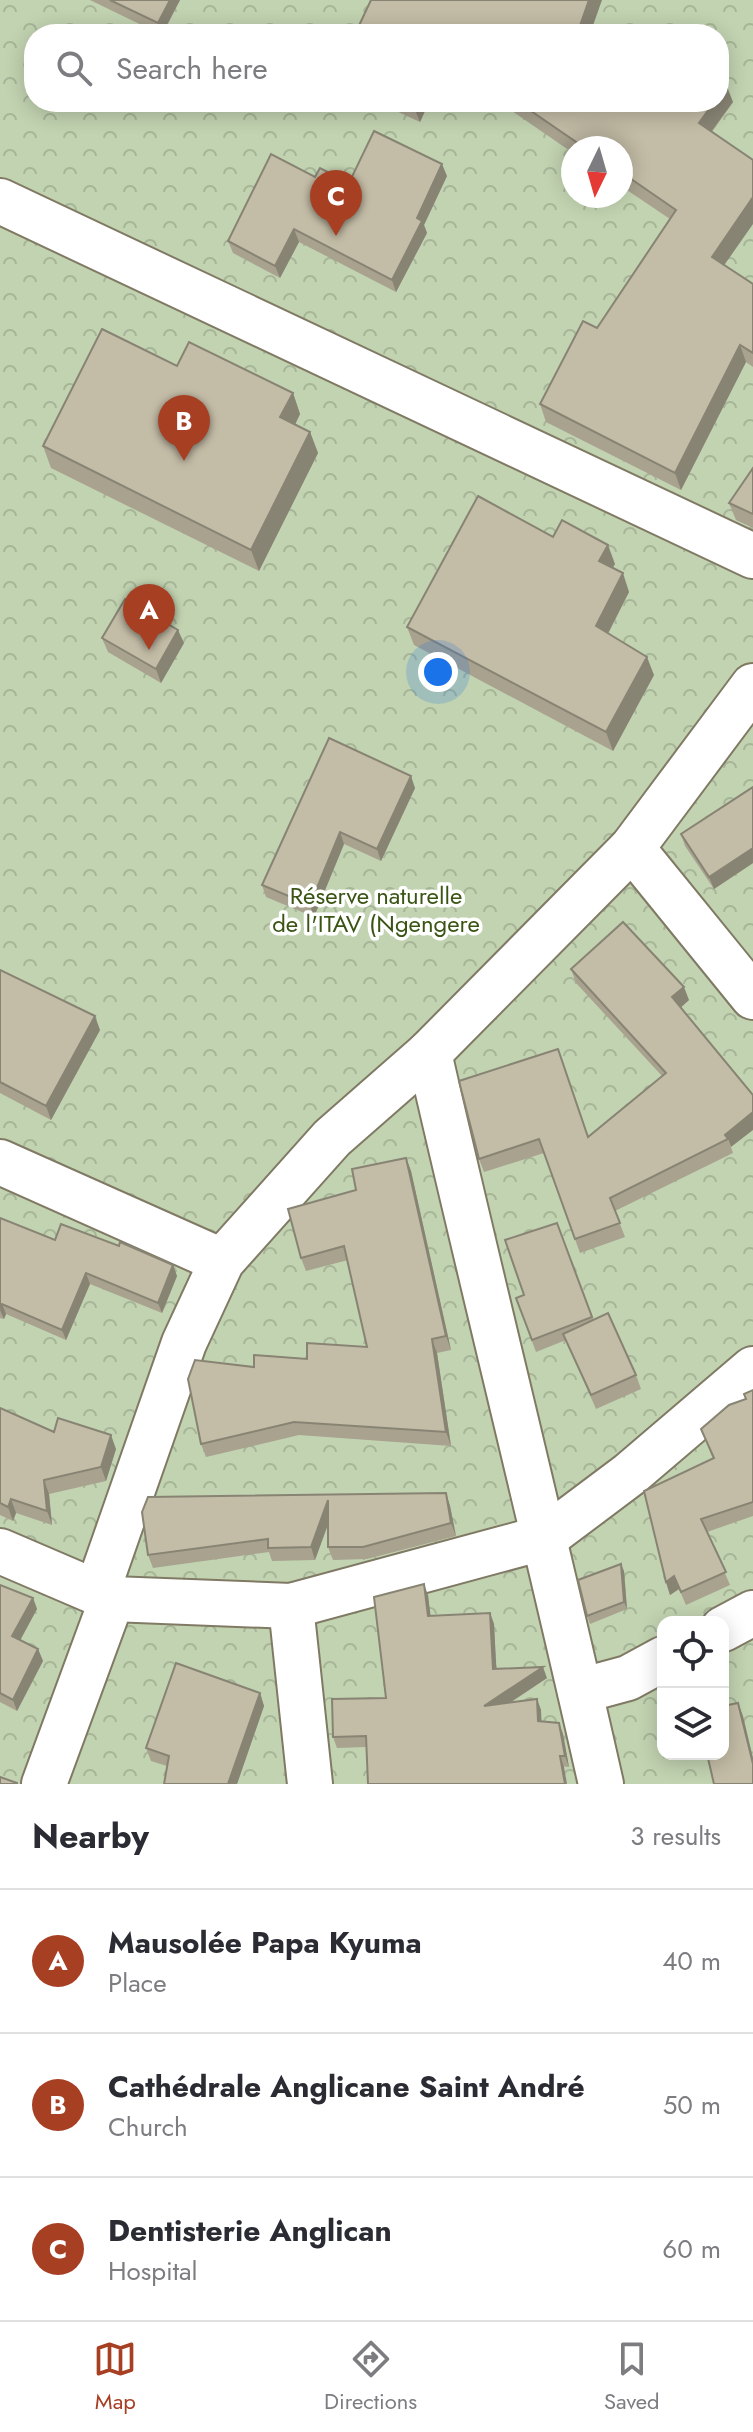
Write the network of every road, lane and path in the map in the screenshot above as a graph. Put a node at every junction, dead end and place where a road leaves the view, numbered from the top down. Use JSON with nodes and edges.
{"nodes":[{"id":1,"x":0,"y":201,"type":"edge"},
{"id":2,"x":753,"y":556,"type":"edge"},
{"id":3,"x":753,"y":686,"type":"edge"},
{"id":4,"x":632,"y":848,"type":"junction"},
{"id":5,"x":753,"y":997,"type":"edge"},
{"id":6,"x":429,"y":1053,"type":"junction"},
{"id":7,"x":0,"y":1162,"type":"edge"},
{"id":8,"x":222,"y":1261,"type":"junction"},
{"id":9,"x":753,"y":1369,"type":"edge"},
{"id":10,"x":546,"y":1537,"type":"junction"},
{"id":11,"x":0,"y":1551,"type":"edge"},
{"id":12,"x":105,"y":1596,"type":"junction"},
{"id":13,"x":291,"y":1606,"type":"junction"},
{"id":14,"x":753,"y":1613,"type":"edge"},
{"id":15,"x":729,"y":1626,"type":"edge"},
{"id":16,"x":657,"y":1662,"type":"edge"},
{"id":17,"x":580,"y":1691,"type":"junction"},
{"id":18,"x":44,"y":1784,"type":"edge"},
{"id":19,"x":310,"y":1784,"type":"edge"},
{"id":20,"x":601,"y":1784,"type":"edge"}],
"edges":[{"from":1,"to":2,"type":"street"},
{"from":3,"to":4,"type":"street"},
{"from":4,"to":5,"type":"street"},
{"from":4,"to":6,"type":"street"},
{"from":6,"to":8,"type":"street"},
{"from":6,"to":10,"type":"street"},
{"from":7,"to":8,"type":"street"},
{"from":8,"to":12,"type":"street"},
{"from":9,"to":10,"type":"street"},
{"from":10,"to":13,"type":"street"},
{"from":10,"to":17,"type":"street"},
{"from":11,"to":12,"type":"street"},
{"from":12,"to":13,"type":"street"},
{"from":12,"to":18,"type":"street"},
{"from":13,"to":19,"type":"street"},
{"from":14,"to":15,"type":"street"},
{"from":16,"to":17,"type":"street"},
{"from":17,"to":20,"type":"street"}]}
